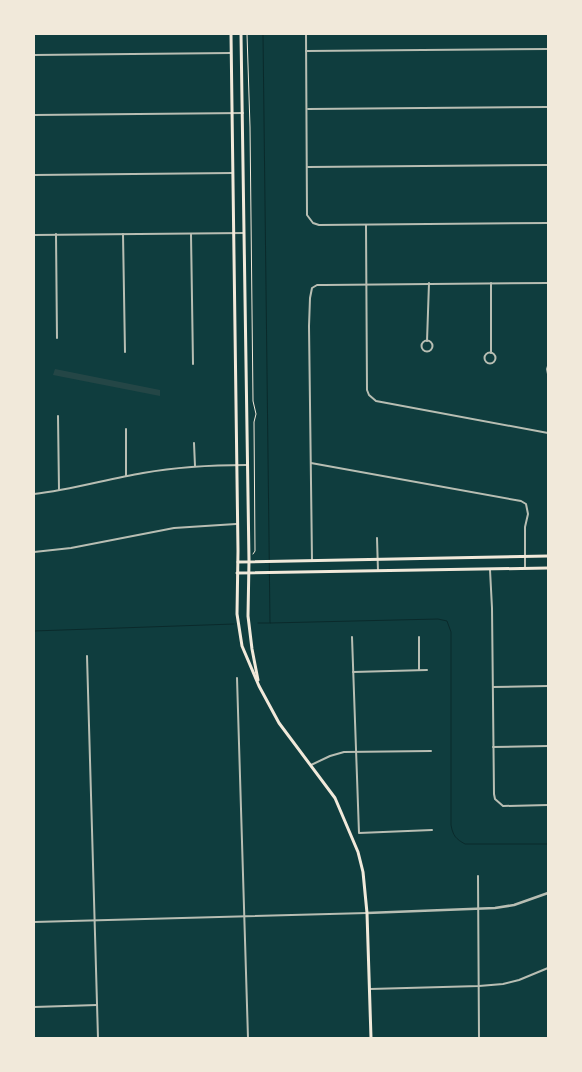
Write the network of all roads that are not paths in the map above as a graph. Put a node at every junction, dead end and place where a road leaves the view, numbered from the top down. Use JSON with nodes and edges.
{"nodes":[{"id":1,"x":231,"y":34,"type":"edge"},
{"id":2,"x":241,"y":34,"type":"edge"},
{"id":3,"x":306,"y":34,"type":"edge"},
{"id":4,"x":548,"y":49,"type":"edge"},
{"id":5,"x":306,"y":51,"type":"junction"},
{"id":6,"x":231,"y":53,"type":"junction"},
{"id":7,"x":34,"y":55,"type":"edge"},
{"id":8,"x":548,"y":107,"type":"edge"},
{"id":9,"x":307,"y":109,"type":"junction"},
{"id":10,"x":232,"y":113,"type":"junction"},
{"id":11,"x":243,"y":113,"type":"junction"},
{"id":12,"x":34,"y":115,"type":"edge"},
{"id":13,"x":548,"y":165,"type":"edge"},
{"id":14,"x":307,"y":167,"type":"junction"},
{"id":15,"x":233,"y":173,"type":"junction"},
{"id":16,"x":34,"y":175,"type":"edge"},
{"id":17,"x":548,"y":223,"type":"edge"},
{"id":18,"x":366,"y":224,"type":"junction"},
{"id":19,"x":191,"y":233,"type":"junction"},
{"id":20,"x":234,"y":233,"type":"junction"},
{"id":21,"x":244,"y":233,"type":"junction"},
{"id":22,"x":56,"y":234,"type":"junction"},
{"id":23,"x":123,"y":234,"type":"junction"},
{"id":24,"x":34,"y":235,"type":"edge"},
{"id":25,"x":548,"y":282,"type":"edge"},
{"id":26,"x":428,"y":283,"type":"junction"},
{"id":27,"x":491,"y":283,"type":"junction"},
{"id":28,"x":367,"y":284,"type":"junction"},
{"id":29,"x":57,"y":338,"type":"dead end"},
{"id":30,"x":428,"y":341,"type":"junction"},
{"id":31,"x":125,"y":352,"type":"dead end"},
{"id":32,"x":491,"y":352,"type":"junction"},
{"id":33,"x":193,"y":364,"type":"dead end"},
{"id":34,"x":548,"y":366,"type":"edge"},
{"id":35,"x":548,"y":374,"type":"edge"},
{"id":36,"x":58,"y":416,"type":"dead end"},
{"id":37,"x":126,"y":429,"type":"dead end"},
{"id":38,"x":548,"y":433,"type":"edge"},
{"id":39,"x":194,"y":443,"type":"dead end"},
{"id":40,"x":311,"y":463,"type":"junction"},
{"id":41,"x":236,"y":465,"type":"junction"},
{"id":42,"x":247,"y":465,"type":"junction"},
{"id":43,"x":195,"y":466,"type":"junction"},
{"id":44,"x":126,"y":476,"type":"junction"},
{"id":45,"x":59,"y":490,"type":"junction"},
{"id":46,"x":34,"y":494,"type":"edge"},
{"id":47,"x":236,"y":524,"type":"junction"},
{"id":48,"x":377,"y":538,"type":"dead end"},
{"id":49,"x":34,"y":552,"type":"edge"},
{"id":50,"x":525,"y":556,"type":"junction"},
{"id":51,"x":548,"y":556,"type":"edge"},
{"id":52,"x":377,"y":559,"type":"junction"},
{"id":53,"x":312,"y":560,"type":"junction"},
{"id":54,"x":238,"y":562,"type":"junction"},
{"id":55,"x":249,"y":562,"type":"junction"},
{"id":56,"x":525,"y":568,"type":"junction"},
{"id":57,"x":548,"y":568,"type":"edge"},
{"id":58,"x":490,"y":569,"type":"junction"},
{"id":59,"x":378,"y":570,"type":"junction"},
{"id":60,"x":237,"y":573,"type":"junction"},
{"id":61,"x":249,"y":574,"type":"junction"},
{"id":62,"x":352,"y":637,"type":"dead end"},
{"id":63,"x":419,"y":637,"type":"dead end"},
{"id":64,"x":86,"y":656,"type":"dead end"},
{"id":65,"x":419,"y":670,"type":"junction"},
{"id":66,"x":427,"y":670,"type":"dead end"},
{"id":67,"x":353,"y":672,"type":"junction"},
{"id":68,"x":236,"y":678,"type":"dead end"},
{"id":69,"x":259,"y":686,"type":"junction"},
{"id":70,"x":492,"y":686,"type":"junction"},
{"id":71,"x":548,"y":686,"type":"edge"},
{"id":72,"x":548,"y":746,"type":"edge"},
{"id":73,"x":493,"y":747,"type":"junction"},
{"id":74,"x":431,"y":751,"type":"dead end"},
{"id":75,"x":357,"y":752,"type":"junction"},
{"id":76,"x":310,"y":766,"type":"junction"},
{"id":77,"x":548,"y":805,"type":"edge"},
{"id":78,"x":432,"y":830,"type":"dead end"},
{"id":79,"x":478,"y":876,"type":"dead end"},
{"id":80,"x":548,"y":894,"type":"edge"},
{"id":81,"x":478,"y":909,"type":"junction"},
{"id":82,"x":367,"y":913,"type":"junction"},
{"id":83,"x":245,"y":917,"type":"junction"},
{"id":84,"x":94,"y":921,"type":"junction"},
{"id":85,"x":34,"y":922,"type":"edge"},
{"id":86,"x":548,"y":968,"type":"edge"},
{"id":87,"x":479,"y":986,"type":"junction"},
{"id":88,"x":370,"y":989,"type":"junction"},
{"id":89,"x":97,"y":1005,"type":"junction"},
{"id":90,"x":34,"y":1008,"type":"edge"},
{"id":91,"x":98,"y":1038,"type":"edge"},
{"id":92,"x":248,"y":1038,"type":"edge"},
{"id":93,"x":371,"y":1038,"type":"edge"},
{"id":94,"x":479,"y":1038,"type":"edge"}],
"edges":[{"from":1,"to":6,"type":"main road"},
{"from":2,"to":11,"type":"main road"},
{"from":3,"to":5,"type":"street"},
{"from":4,"to":5,"type":"street"},
{"from":5,"to":9,"type":"street"},
{"from":6,"to":7,"type":"street"},
{"from":6,"to":10,"type":"main road"},
{"from":8,"to":9,"type":"street"},
{"from":9,"to":14,"type":"street"},
{"from":10,"to":11,"type":"street"},
{"from":10,"to":12,"type":"street"},
{"from":10,"to":15,"type":"main road"},
{"from":11,"to":21,"type":"main road"},
{"from":13,"to":14,"type":"street"},
{"from":14,"to":18,"type":"street"},
{"from":15,"to":16,"type":"street"},
{"from":15,"to":20,"type":"main road"},
{"from":17,"to":18,"type":"street"},
{"from":18,"to":28,"type":"street"},
{"from":19,"to":20,"type":"street"},
{"from":19,"to":23,"type":"street"},
{"from":19,"to":33,"type":"street"},
{"from":20,"to":21,"type":"street"},
{"from":20,"to":41,"type":"main road"},
{"from":21,"to":42,"type":"main road"},
{"from":22,"to":23,"type":"street"},
{"from":22,"to":24,"type":"street"},
{"from":22,"to":29,"type":"street"},
{"from":23,"to":31,"type":"street"},
{"from":25,"to":27,"type":"street"},
{"from":26,"to":27,"type":"street"},
{"from":26,"to":28,"type":"street"},
{"from":26,"to":30,"type":"street"},
{"from":27,"to":32,"type":"street"},
{"from":28,"to":38,"type":"street"},
{"from":28,"to":40,"type":"street"},
{"from":30,"to":30,"type":"street"},
{"from":32,"to":32,"type":"street"},
{"from":34,"to":35,"type":"street"},
{"from":36,"to":45,"type":"street"},
{"from":37,"to":44,"type":"street"},
{"from":39,"to":43,"type":"street"},
{"from":40,"to":50,"type":"street"},
{"from":40,"to":53,"type":"street"},
{"from":41,"to":42,"type":"street"},
{"from":41,"to":43,"type":"street"},
{"from":41,"to":47,"type":"main road"},
{"from":42,"to":55,"type":"main road"},
{"from":43,"to":44,"type":"street"},
{"from":44,"to":45,"type":"street"},
{"from":45,"to":46,"type":"street"},
{"from":47,"to":49,"type":"street"},
{"from":47,"to":54,"type":"main road"},
{"from":48,"to":52,"type":"street"},
{"from":50,"to":51,"type":"main road"},
{"from":50,"to":52,"type":"main road"},
{"from":50,"to":56,"type":"street"},
{"from":52,"to":53,"type":"main road"},
{"from":52,"to":59,"type":"street"},
{"from":53,"to":55,"type":"main road"},
{"from":54,"to":55,"type":"main road"},
{"from":54,"to":60,"type":"main road"},
{"from":55,"to":61,"type":"main road"},
{"from":56,"to":57,"type":"main road"},
{"from":56,"to":58,"type":"main road"},
{"from":58,"to":59,"type":"main road"},
{"from":58,"to":70,"type":"street"},
{"from":59,"to":61,"type":"main road"},
{"from":60,"to":61,"type":"main road"},
{"from":60,"to":69,"type":"main road"},
{"from":61,"to":69,"type":"main road"},
{"from":62,"to":67,"type":"street"},
{"from":63,"to":65,"type":"street"},
{"from":64,"to":84,"type":"street"},
{"from":65,"to":66,"type":"street"},
{"from":65,"to":67,"type":"street"},
{"from":67,"to":75,"type":"street"},
{"from":68,"to":83,"type":"street"},
{"from":69,"to":76,"type":"main road"},
{"from":70,"to":71,"type":"street"},
{"from":70,"to":73,"type":"street"},
{"from":72,"to":73,"type":"street"},
{"from":73,"to":77,"type":"street"},
{"from":74,"to":75,"type":"street"},
{"from":75,"to":76,"type":"street"},
{"from":75,"to":78,"type":"street"},
{"from":76,"to":82,"type":"main road"},
{"from":79,"to":81,"type":"street"},
{"from":80,"to":81,"type":"street"},
{"from":81,"to":82,"type":"street"},
{"from":81,"to":87,"type":"street"},
{"from":82,"to":83,"type":"street"},
{"from":82,"to":88,"type":"main road"},
{"from":83,"to":84,"type":"street"},
{"from":83,"to":92,"type":"street"},
{"from":84,"to":85,"type":"street"},
{"from":84,"to":89,"type":"street"},
{"from":86,"to":87,"type":"street"},
{"from":87,"to":88,"type":"street"},
{"from":87,"to":94,"type":"street"},
{"from":88,"to":93,"type":"main road"},
{"from":89,"to":90,"type":"street"},
{"from":89,"to":91,"type":"street"}]}
